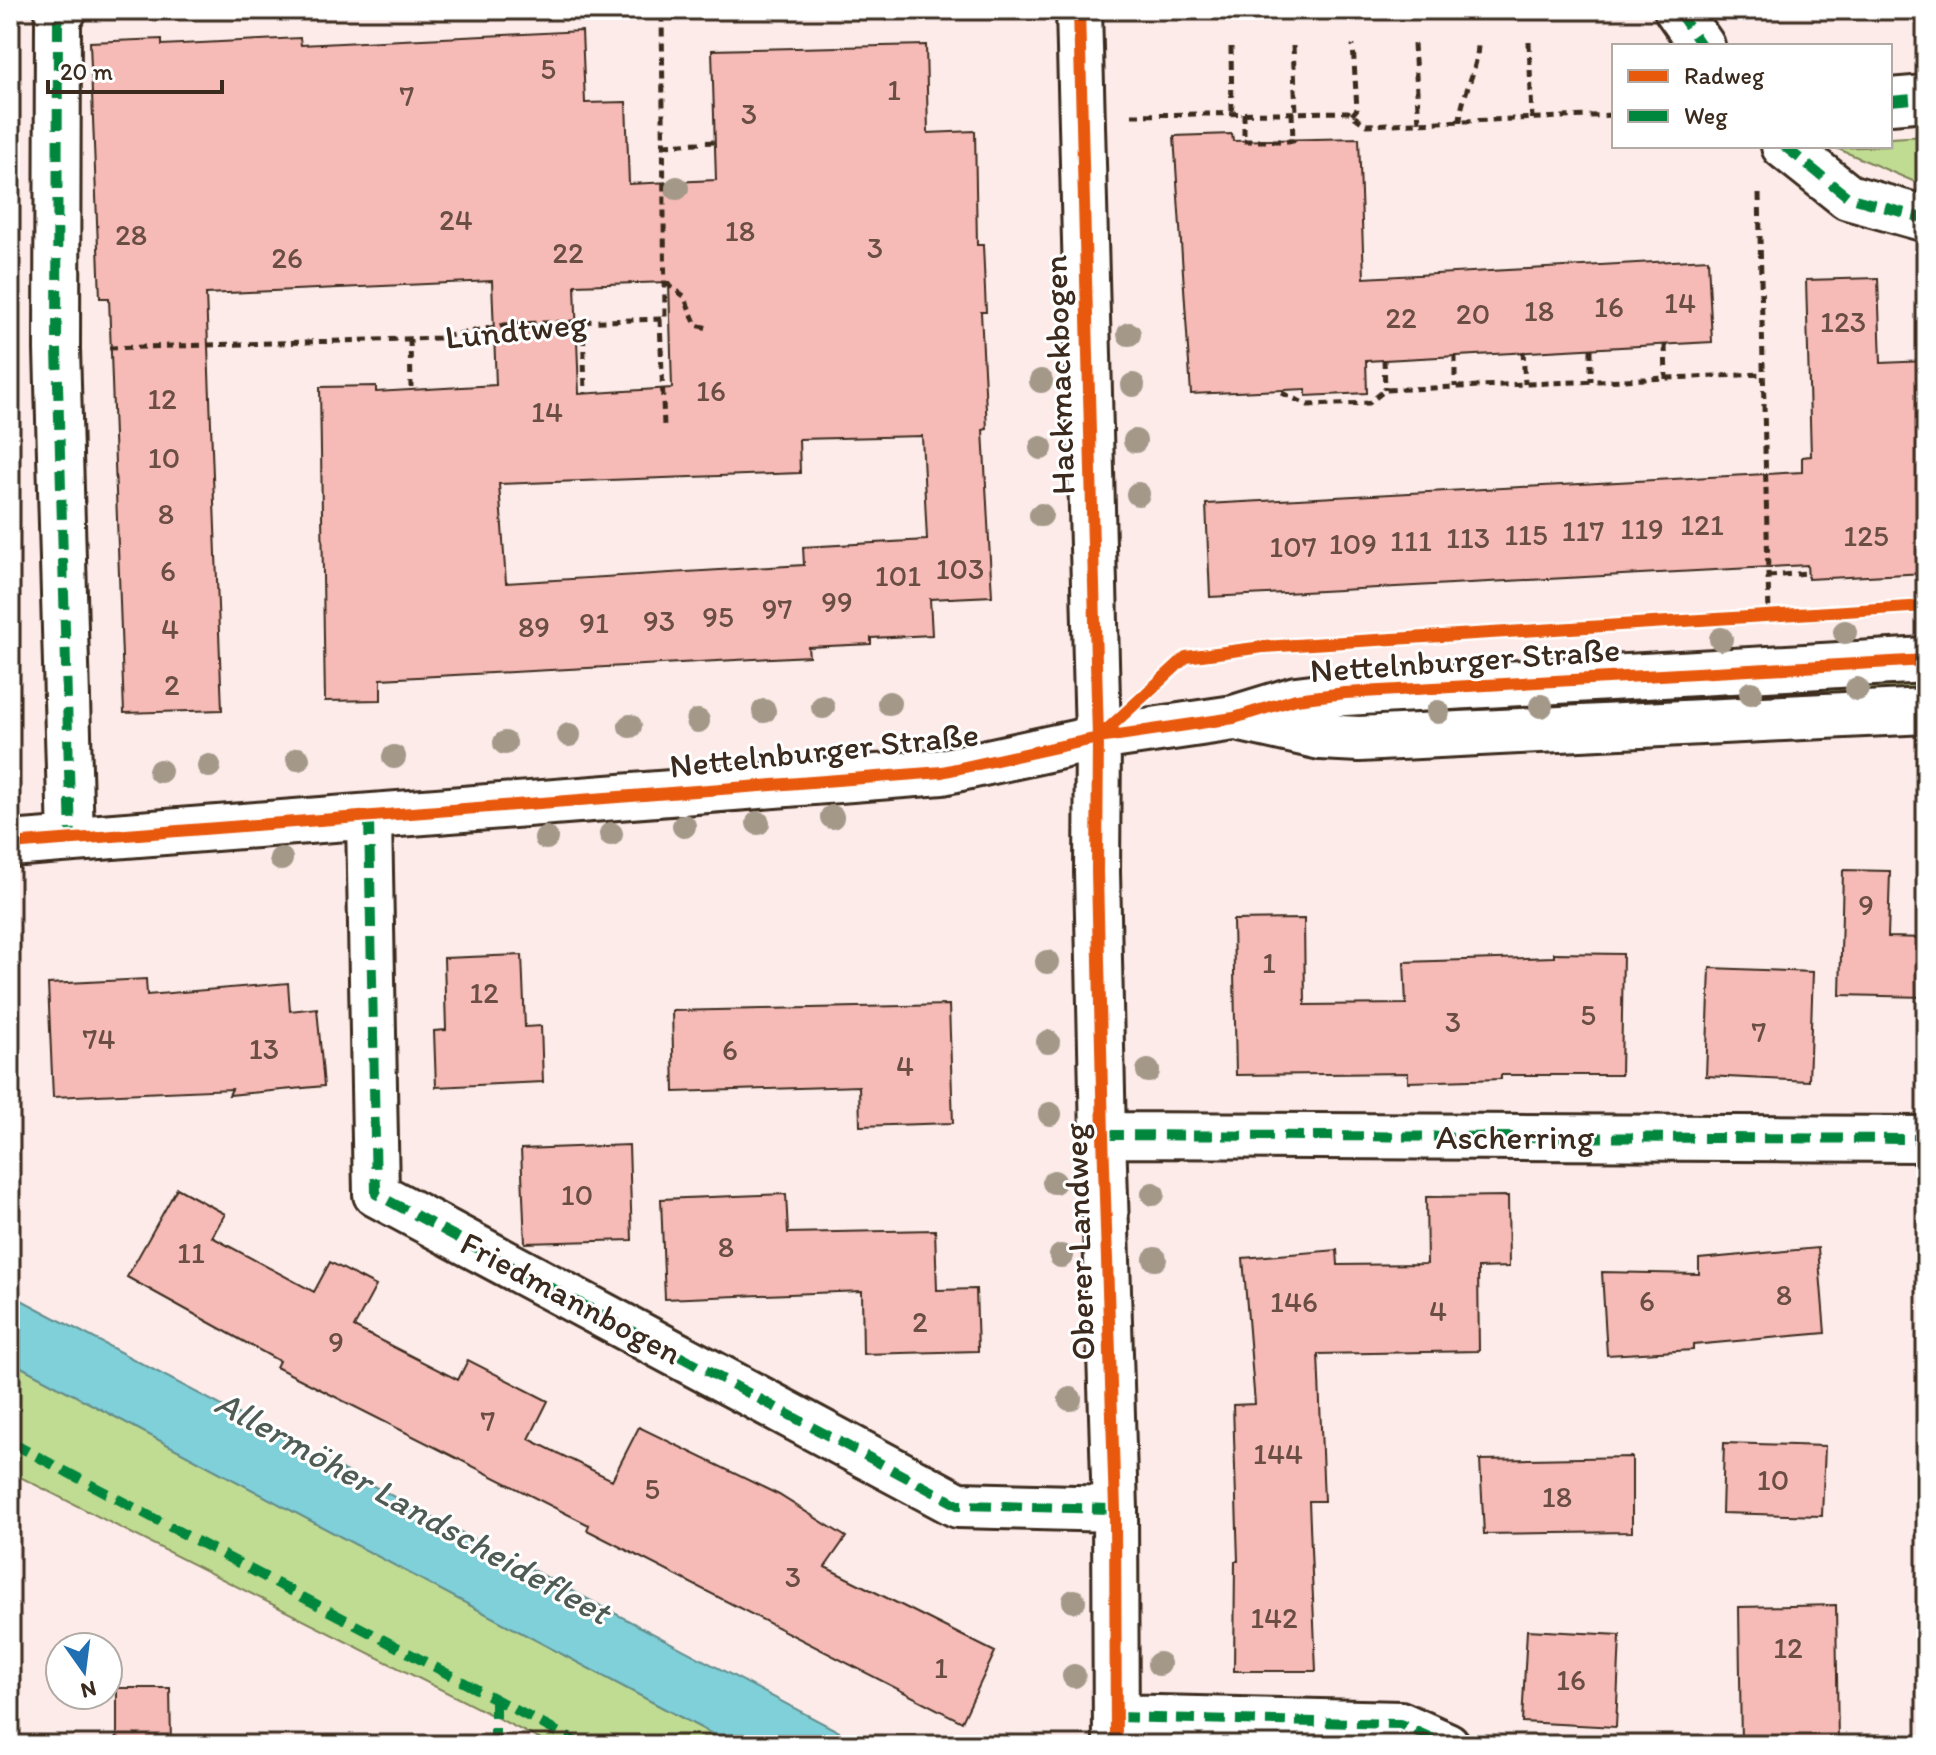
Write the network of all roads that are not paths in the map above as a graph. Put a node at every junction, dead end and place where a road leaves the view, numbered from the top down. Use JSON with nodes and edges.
{"nodes":[{"id":1,"x":1079,"y":10,"type":"edge"},
{"id":2,"x":1677,"y":10,"type":"edge"},
{"id":3,"x":61,"y":14,"type":"edge"},
{"id":4,"x":1701,"y":44,"type":"edge"},
{"id":5,"x":1926,"y":98,"type":"edge"},
{"id":6,"x":1892,"y":101,"type":"edge"},
{"id":7,"x":1787,"y":148,"type":"edge"},
{"id":8,"x":1926,"y":219,"type":"edge"},
{"id":9,"x":1926,"y":660,"type":"edge"},
{"id":10,"x":1926,"y":711,"type":"edge"},
{"id":11,"x":1234,"y":718,"type":"junction"},
{"id":12,"x":1098,"y":738,"type":"junction"},
{"id":13,"x":369,"y":818,"type":"junction"},
{"id":14,"x":71,"y":839,"type":"junction"},
{"id":15,"x":10,"y":844,"type":"edge"},
{"id":16,"x":1103,"y":1135,"type":"junction"},
{"id":17,"x":1926,"y":1139,"type":"edge"},
{"id":18,"x":1115,"y":1509,"type":"junction"},
{"id":19,"x":1116,"y":1731,"type":"edge"},
{"id":20,"x":1447,"y":1745,"type":"edge"}],
"edges":[{"from":1,"to":12,"type":"street","name":"Hackmackbogen"},
{"from":2,"to":4,"type":"street"},
{"from":3,"to":14,"type":"street"},
{"from":5,"to":6,"type":"street"},
{"from":7,"to":8,"type":"street"},
{"from":9,"to":11,"type":"street","name":"Nettelnburger Straße"},
{"from":10,"to":11,"type":"street","name":"Nettelnburger Straße"},
{"from":11,"to":12,"type":"street","name":"Nettelnburger Straße"},
{"from":12,"to":13,"type":"street","name":"Nettelnburger Straße"},
{"from":12,"to":16,"type":"street","name":"Oberer Landweg"},
{"from":13,"to":14,"type":"street","name":"Nettelnburger Straße"},
{"from":13,"to":18,"type":"street","name":"Friedmannbogen"},
{"from":14,"to":15,"type":"street","name":"Nettelnburger Straße"},
{"from":16,"to":17,"type":"street","name":"Ascherring"},
{"from":16,"to":18,"type":"street","name":"Oberer Landweg"},
{"from":18,"to":19,"type":"street","name":"Oberer Landweg"},
{"from":19,"to":20,"type":"street"}]}
